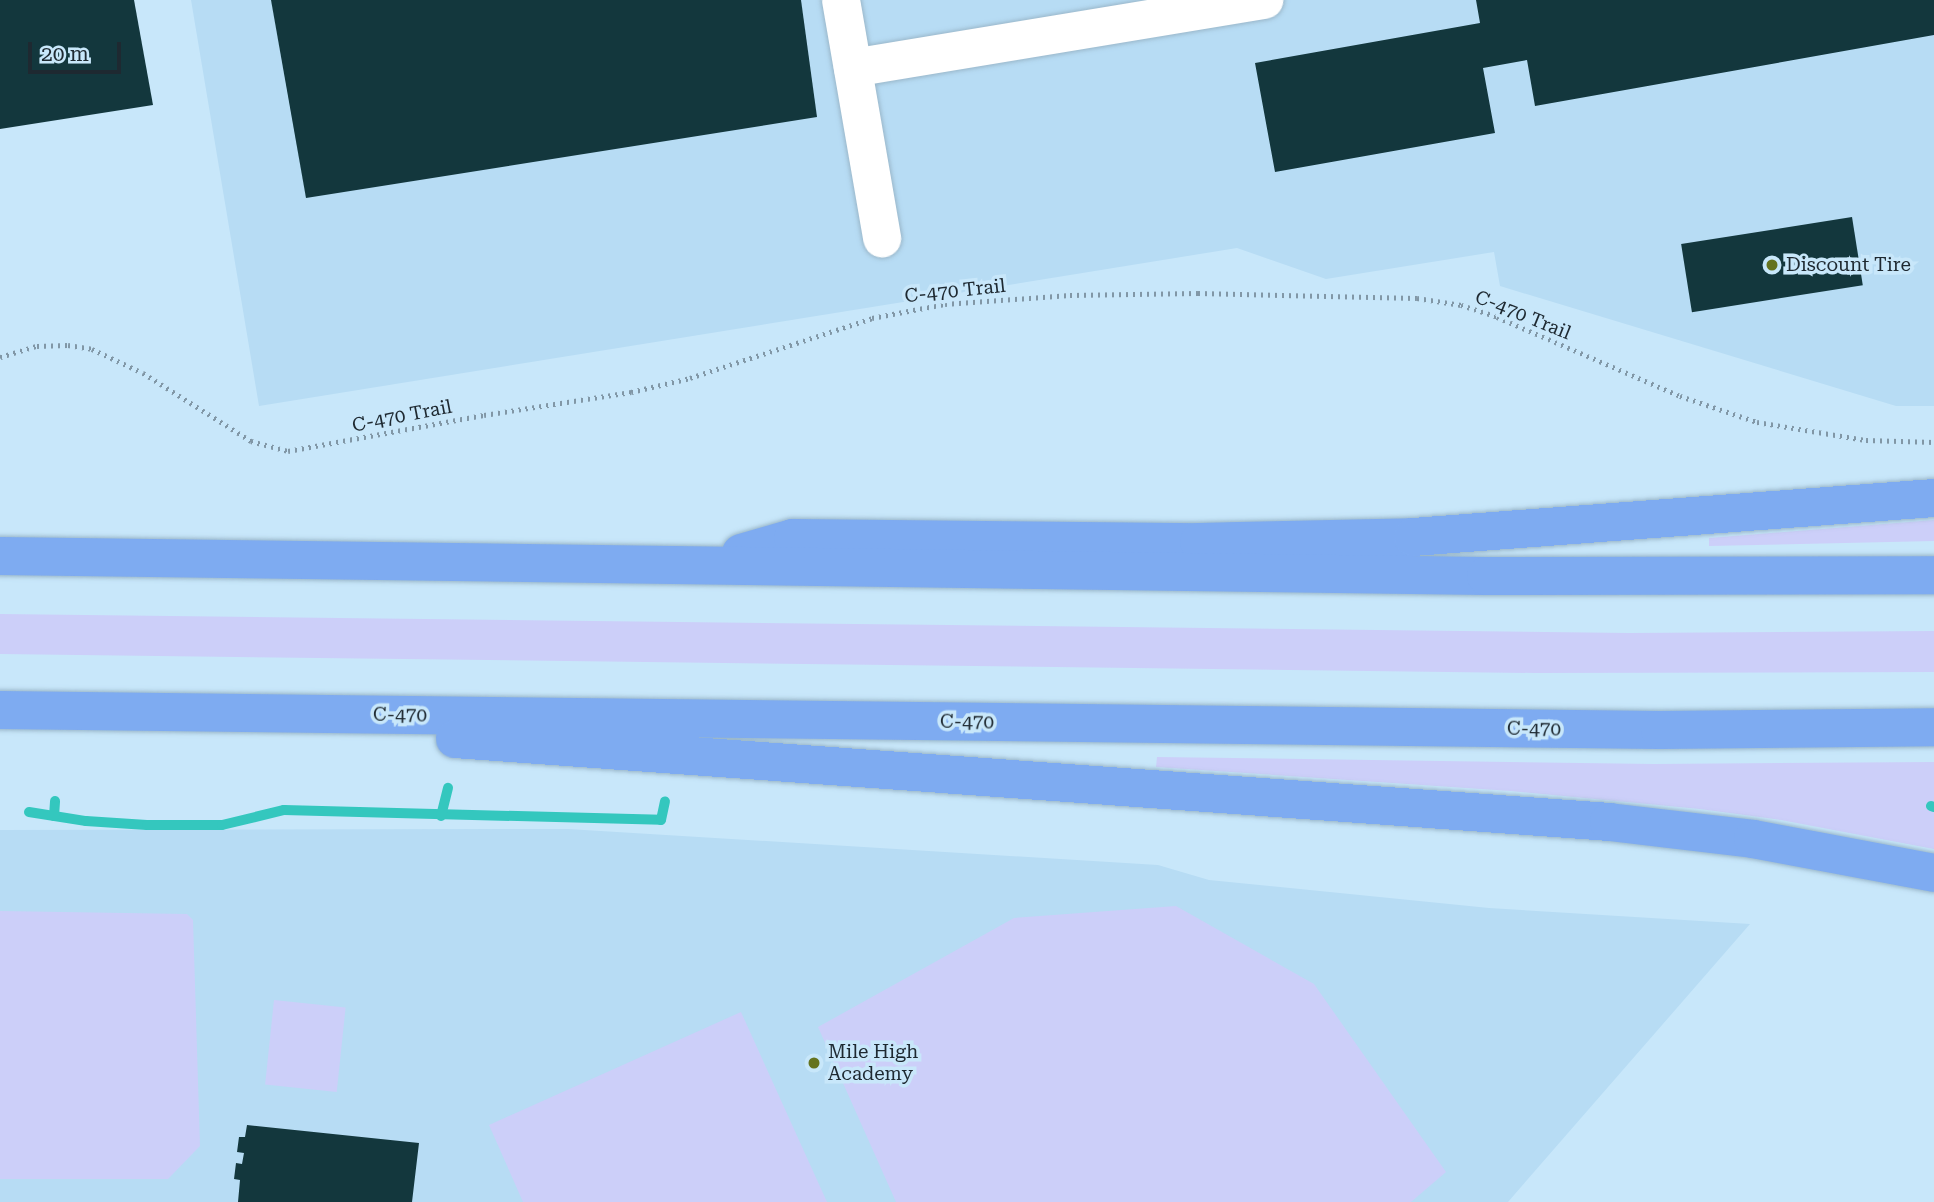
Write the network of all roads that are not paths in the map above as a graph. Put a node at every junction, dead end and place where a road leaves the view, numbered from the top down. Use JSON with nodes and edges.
{"nodes":[{"id":1,"x":841,"y":0,"type":"edge"},
{"id":2,"x":1264,"y":0,"type":"edge"},
{"id":3,"x":853,"y":68,"type":"junction"},
{"id":4,"x":882,"y":238,"type":"dead end"},
{"id":5,"x":1934,"y":498,"type":"edge"},
{"id":6,"x":0,"y":556,"type":"edge"},
{"id":7,"x":702,"y":565,"type":"junction"},
{"id":8,"x":1934,"y":575,"type":"edge"},
{"id":9,"x":12,"y":710,"type":"edge"},
{"id":10,"x":1934,"y":727,"type":"edge"},
{"id":11,"x":1934,"y":873,"type":"edge"}],
"edges":[{"from":1,"to":3,"type":"lane"},
{"from":2,"to":3,"type":"lane"},
{"from":3,"to":4,"type":"lane"},
{"from":5,"to":7,"type":"highway"},
{"from":6,"to":7,"type":"highway"},
{"from":7,"to":8,"type":"highway"},
{"from":9,"to":10,"type":"highway","name":"C-470"},
{"from":9,"to":11,"type":"highway"}]}
